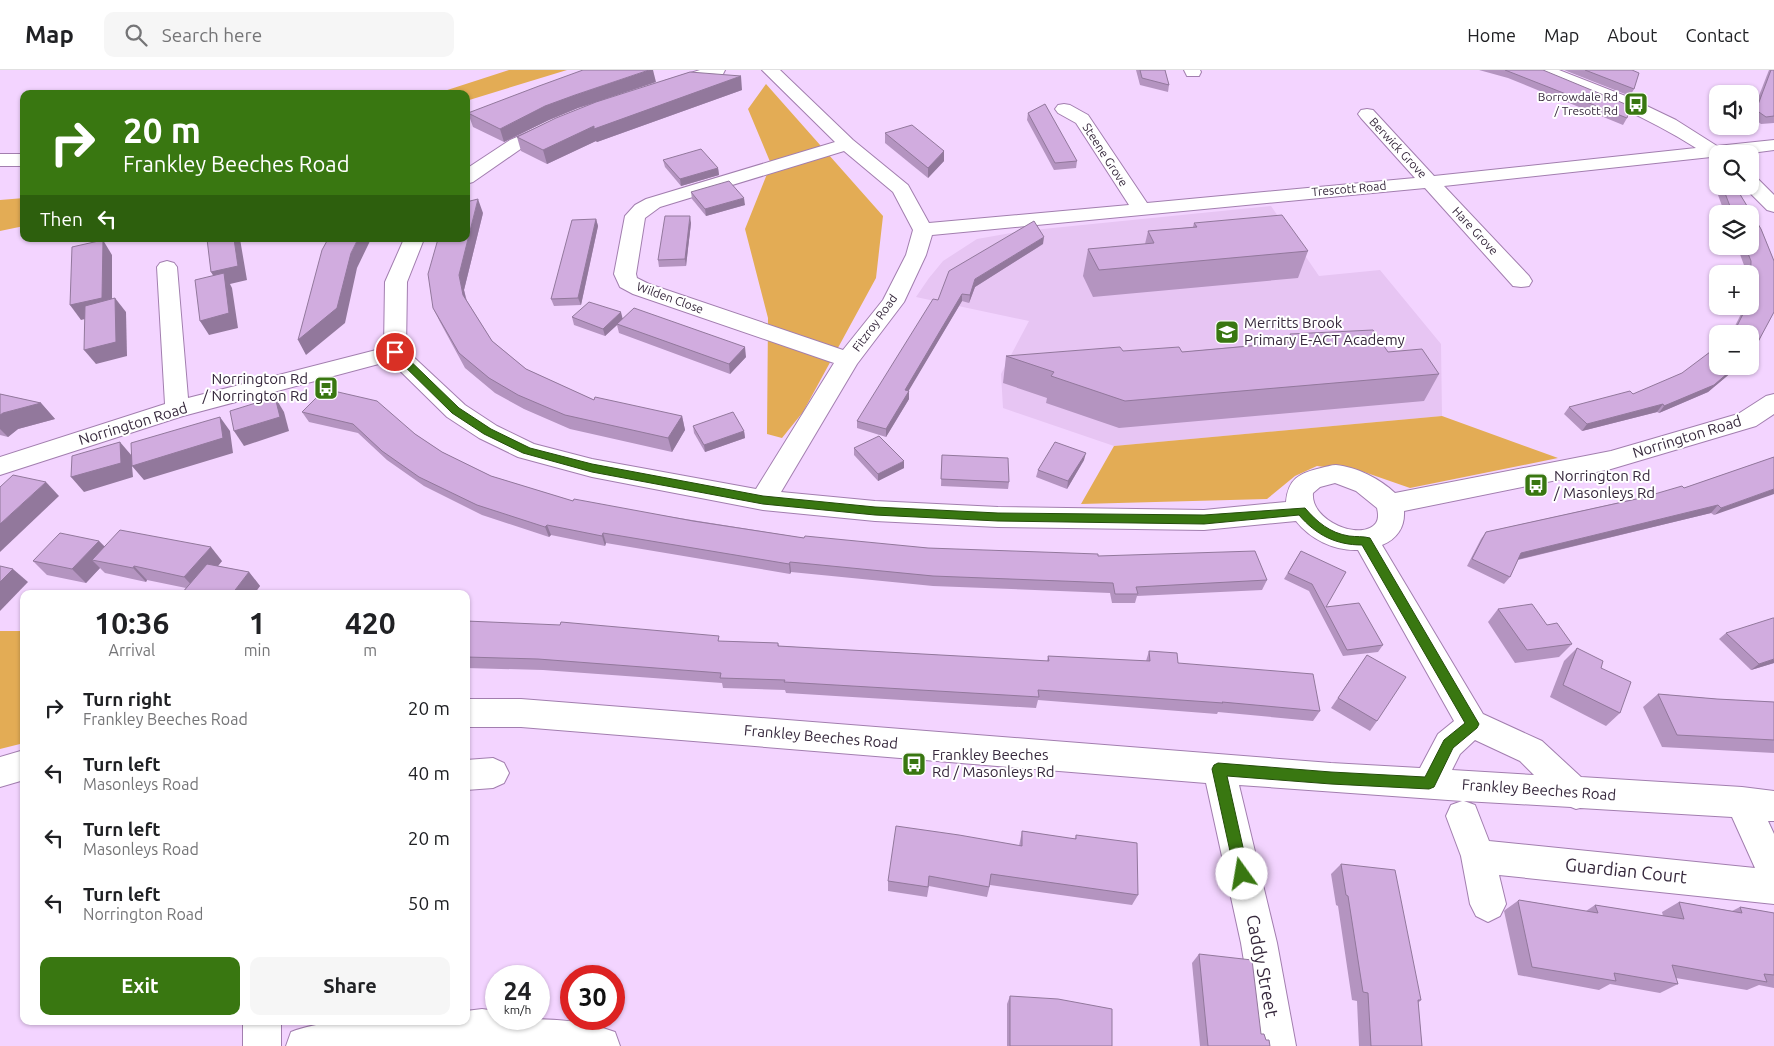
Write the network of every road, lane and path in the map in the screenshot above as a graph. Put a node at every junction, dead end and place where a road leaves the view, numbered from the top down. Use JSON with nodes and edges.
{"nodes":[{"id":1,"x":717,"y":70,"type":"edge"},
{"id":2,"x":770,"y":70,"type":"edge"},
{"id":3,"x":1544,"y":70,"type":"edge"},
{"id":4,"x":653,"y":91,"type":"edge"},
{"id":5,"x":1064,"y":109,"type":"dead end"},
{"id":6,"x":1367,"y":114,"type":"dead end"},
{"id":7,"x":570,"y":119,"type":"edge"},
{"id":8,"x":847,"y":144,"type":"junction"},
{"id":9,"x":1774,"y":146,"type":"edge"},
{"id":10,"x":1709,"y":148,"type":"edge"},
{"id":11,"x":1759,"y":148,"type":"edge"},
{"id":12,"x":1709,"y":154,"type":"edge"},
{"id":13,"x":0,"y":160,"type":"edge"},
{"id":14,"x":20,"y":160,"type":"edge"},
{"id":15,"x":470,"y":175,"type":"edge"},
{"id":16,"x":1429,"y":182,"type":"junction"},
{"id":17,"x":1759,"y":191,"type":"edge"},
{"id":18,"x":1774,"y":206,"type":"edge"},
{"id":19,"x":1140,"y":208,"type":"junction"},
{"id":20,"x":923,"y":230,"type":"junction"},
{"id":21,"x":413,"y":242,"type":"edge"},
{"id":22,"x":167,"y":267,"type":"dead end"},
{"id":23,"x":1521,"y":281,"type":"dead end"},
{"id":24,"x":395,"y":352,"type":"junction"},
{"id":25,"x":848,"y":360,"type":"junction"},
{"id":26,"x":1774,"y":402,"type":"edge"},
{"id":27,"x":177,"y":409,"type":"junction"},
{"id":28,"x":0,"y":466,"type":"edge"},
{"id":29,"x":763,"y":500,"type":"junction"},
{"id":30,"x":1390,"y":504,"type":"junction"},
{"id":31,"x":1301,"y":511,"type":"junction"},
{"id":32,"x":1366,"y":541,"type":"junction"},
{"id":33,"x":470,"y":713,"type":"edge"},
{"id":34,"x":1472,"y":724,"type":"junction"},
{"id":35,"x":20,"y":766,"type":"edge"},
{"id":36,"x":1218,"y":769,"type":"junction"},
{"id":37,"x":0,"y":772,"type":"edge"},
{"id":38,"x":1429,"y":783,"type":"junction"},
{"id":39,"x":1576,"y":794,"type":"junction"},
{"id":40,"x":1758,"y":804,"type":"edge"},
{"id":41,"x":1463,"y":816,"type":"dead end"},
{"id":42,"x":1478,"y":856,"type":"junction"},
{"id":43,"x":1774,"y":872,"type":"edge"},
{"id":44,"x":1774,"y":887,"type":"edge"},
{"id":45,"x":1488,"y":904,"type":"dead end"},
{"id":46,"x":262,"y":1025,"type":"edge"},
{"id":47,"x":262,"y":1046,"type":"edge"},
{"id":48,"x":305,"y":1046,"type":"edge"},
{"id":49,"x":601,"y":1046,"type":"edge"},
{"id":50,"x":1277,"y":1046,"type":"edge"}],
"edges":[{"from":1,"to":4,"type":"street"},
{"from":2,"to":8,"type":"street"},
{"from":3,"to":10,"type":"street"},
{"from":5,"to":19,"type":"street","name":"Steene Grove"},
{"from":6,"to":16,"type":"street","name":"Berwick Grove"},
{"from":7,"to":15,"type":"street"},
{"from":8,"to":20,"type":"street"},
{"from":8,"to":25,"type":"street","name":"Wilden Close"},
{"from":9,"to":11,"type":"street","name":"Trescott Road"},
{"from":12,"to":16,"type":"street","name":"Trescott Road"},
{"from":13,"to":14,"type":"street"},
{"from":16,"to":19,"type":"street","name":"Trescott Road"},
{"from":16,"to":23,"type":"street","name":"Hare Grove"},
{"from":17,"to":18,"type":"street"},
{"from":19,"to":20,"type":"street","name":"Trescott Road"},
{"from":20,"to":25,"type":"street","name":"Fitzroy Road"},
{"from":21,"to":24,"type":"street"},
{"from":22,"to":27,"type":"street"},
{"from":24,"to":27,"type":"street","name":"Norrington Road"},
{"from":24,"to":29,"type":"street"},
{"from":25,"to":29,"type":"street","name":"Fitzroy Road"},
{"from":26,"to":30,"type":"street","name":"Norrington Road"},
{"from":27,"to":28,"type":"street","name":"Norrington Road"},
{"from":29,"to":31,"type":"street"},
{"from":30,"to":31,"type":"street"},
{"from":30,"to":32,"type":"street"},
{"from":31,"to":32,"type":"street"},
{"from":32,"to":34,"type":"street"},
{"from":33,"to":36,"type":"street","name":"Frankley Beeches Road"},
{"from":34,"to":38,"type":"street"},
{"from":34,"to":39,"type":"street"},
{"from":35,"to":37,"type":"street"},
{"from":36,"to":38,"type":"street","name":"Frankley Beeches Road"},
{"from":36,"to":50,"type":"street","name":"Caddy Street"},
{"from":38,"to":39,"type":"street","name":"Frankley Beeches Road"},
{"from":39,"to":40,"type":"street","name":"Frankley Beeches Road"},
{"from":40,"to":43,"type":"street"},
{"from":41,"to":42,"type":"street"},
{"from":42,"to":44,"type":"street","name":"Guardian Court"},
{"from":42,"to":45,"type":"street"},
{"from":46,"to":47,"type":"street"},
{"from":48,"to":49,"type":"street"}]}
